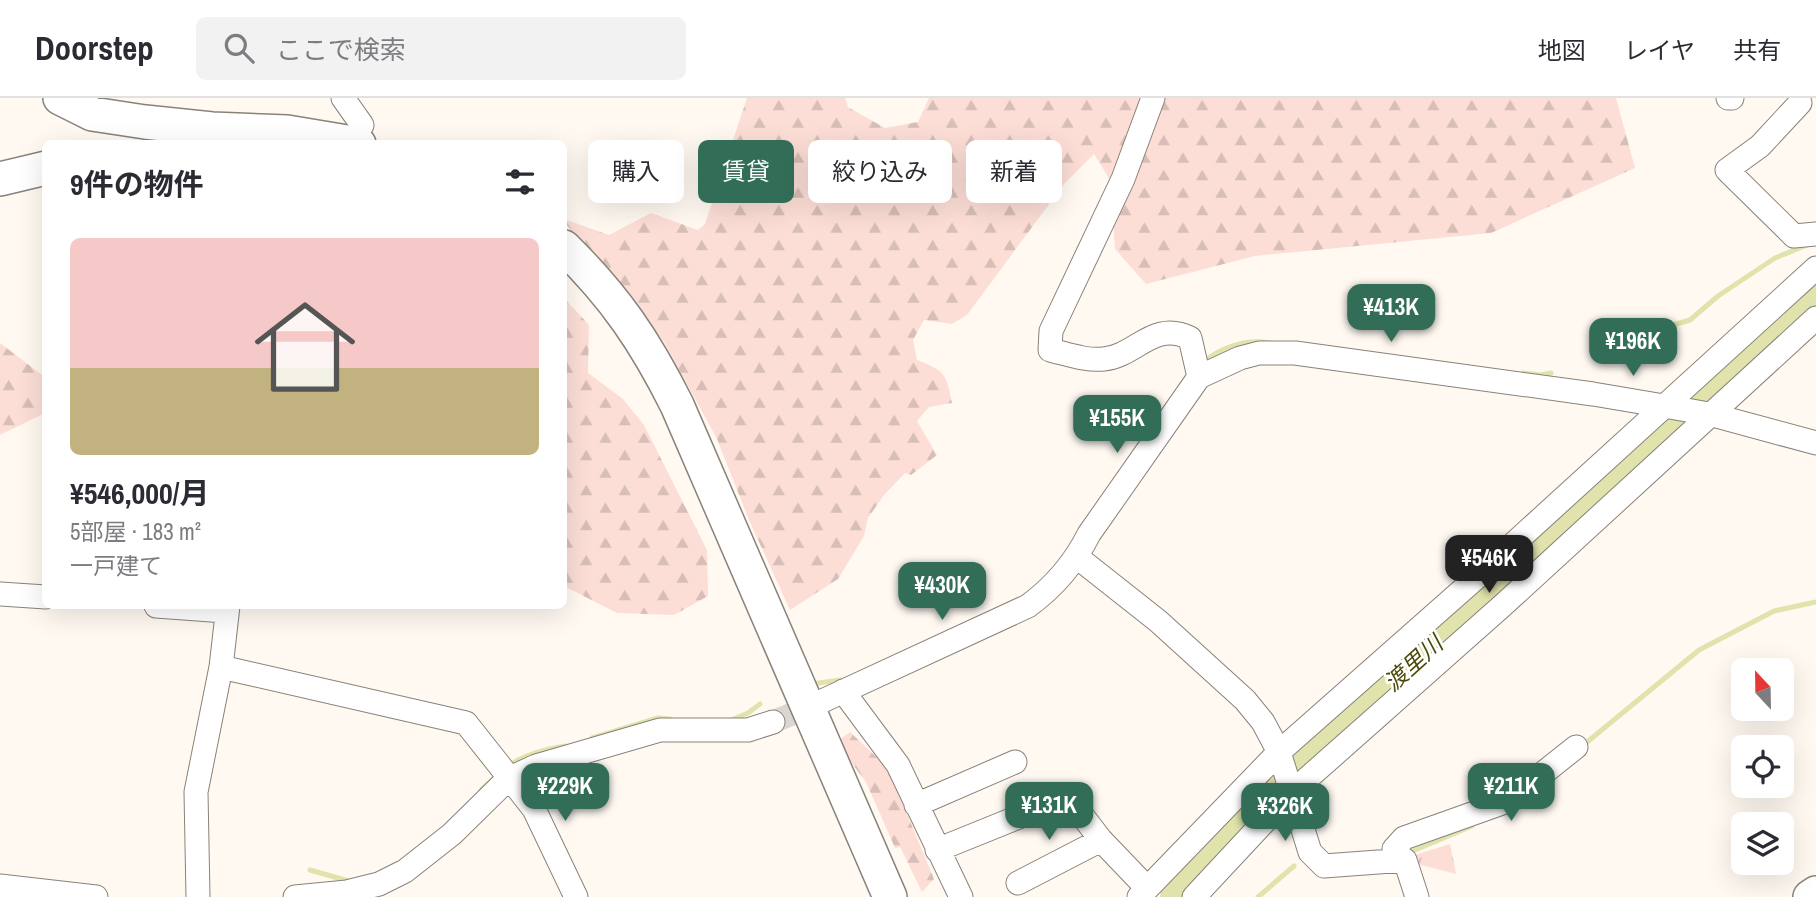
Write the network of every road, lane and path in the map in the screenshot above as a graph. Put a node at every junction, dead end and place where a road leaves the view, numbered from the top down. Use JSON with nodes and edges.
{"nodes":[{"id":1,"x":60,"y":98,"type":"edge"},
{"id":2,"x":343,"y":98,"type":"edge"},
{"id":3,"x":1153,"y":98,"type":"edge"},
{"id":4,"x":1800,"y":103,"type":"dead end"},
{"id":5,"x":212,"y":129,"type":"junction"},
{"id":6,"x":360,"y":134,"type":"edge"},
{"id":7,"x":167,"y":140,"type":"edge"},
{"id":8,"x":42,"y":169,"type":"edge"},
{"id":9,"x":0,"y":179,"type":"edge"},
{"id":10,"x":42,"y":188,"type":"edge"},
{"id":11,"x":0,"y":198,"type":"edge"},
{"id":12,"x":1816,"y":234,"type":"edge"},
{"id":13,"x":567,"y":250,"type":"edge"},
{"id":14,"x":1816,"y":268,"type":"edge"},
{"id":15,"x":567,"y":272,"type":"edge"},
{"id":16,"x":1816,"y":318,"type":"edge"},
{"id":17,"x":1196,"y":370,"type":"junction"},
{"id":18,"x":1664,"y":405,"type":"junction"},
{"id":19,"x":1709,"y":414,"type":"junction"},
{"id":20,"x":1816,"y":443,"type":"edge"},
{"id":21,"x":1077,"y":557,"type":"junction"},
{"id":22,"x":1476,"y":578,"type":"junction"},
{"id":23,"x":0,"y":594,"type":"edge"},
{"id":24,"x":42,"y":597,"type":"edge"},
{"id":25,"x":1502,"y":606,"type":"junction"},
{"id":26,"x":226,"y":609,"type":"edge"},
{"id":27,"x":221,"y":667,"type":"junction"},
{"id":28,"x":844,"y":691,"type":"junction"},
{"id":29,"x":818,"y":703,"type":"tunnel mouth"},
{"id":30,"x":773,"y":722,"type":"tunnel mouth"},
{"id":31,"x":1576,"y":747,"type":"dead end"},
{"id":32,"x":1279,"y":752,"type":"junction"},
{"id":33,"x":1015,"y":762,"type":"dead end"},
{"id":34,"x":504,"y":773,"type":"junction"},
{"id":35,"x":1292,"y":792,"type":"junction"},
{"id":36,"x":916,"y":805,"type":"junction"},
{"id":37,"x":1101,"y":840,"type":"junction"},
{"id":38,"x":937,"y":850,"type":"junction"},
{"id":39,"x":1397,"y":860,"type":"junction"},
{"id":40,"x":1018,"y":883,"type":"dead end"},
{"id":41,"x":0,"y":886,"type":"edge"},
{"id":42,"x":381,"y":890,"type":"edge"},
{"id":43,"x":1143,"y":893,"type":"edge"},
{"id":44,"x":1816,"y":893,"type":"edge"},
{"id":45,"x":96,"y":897,"type":"edge"},
{"id":46,"x":198,"y":897,"type":"edge"},
{"id":47,"x":295,"y":897,"type":"edge"},
{"id":48,"x":576,"y":897,"type":"edge"},
{"id":49,"x":869,"y":897,"type":"edge"},
{"id":50,"x":890,"y":897,"type":"edge"},
{"id":51,"x":961,"y":897,"type":"edge"},
{"id":52,"x":1194,"y":897,"type":"edge"},
{"id":53,"x":1417,"y":897,"type":"edge"},
{"id":54,"x":1810,"y":897,"type":"edge"}],
"edges":[{"from":1,"to":5,"type":"highway"},
{"from":2,"to":6,"type":"street"},
{"from":3,"to":17,"type":"street"},
{"from":4,"to":12,"type":"street"},
{"from":5,"to":6,"type":"highway"},
{"from":5,"to":7,"type":"highway"},
{"from":8,"to":9,"type":"highway"},
{"from":10,"to":11,"type":"highway"},
{"from":13,"to":50,"type":"highway"},
{"from":14,"to":18,"type":"street"},
{"from":15,"to":49,"type":"highway"},
{"from":16,"to":19,"type":"street"},
{"from":17,"to":18,"type":"street"},
{"from":17,"to":21,"type":"street"},
{"from":18,"to":19,"type":"street"},
{"from":18,"to":22,"type":"street"},
{"from":19,"to":20,"type":"street"},
{"from":19,"to":25,"type":"street"},
{"from":21,"to":28,"type":"street"},
{"from":21,"to":32,"type":"street"},
{"from":22,"to":25,"type":"street"},
{"from":22,"to":32,"type":"street"},
{"from":23,"to":24,"type":"street"},
{"from":25,"to":35,"type":"street"},
{"from":26,"to":27,"type":"street"},
{"from":27,"to":34,"type":"street"},
{"from":27,"to":46,"type":"street"},
{"from":28,"to":29,"type":"street"},
{"from":28,"to":36,"type":"street"},
{"from":30,"to":34,"type":"street"},
{"from":31,"to":39,"type":"street"},
{"from":32,"to":35,"type":"street"},
{"from":32,"to":43,"type":"street"},
{"from":33,"to":36,"type":"street"},
{"from":34,"to":42,"type":"street"},
{"from":34,"to":48,"type":"street"},
{"from":35,"to":39,"type":"street"},
{"from":35,"to":52,"type":"street"},
{"from":36,"to":38,"type":"street"},
{"from":37,"to":38,"type":"street"},
{"from":37,"to":40,"type":"street"},
{"from":37,"to":43,"type":"street"},
{"from":38,"to":51,"type":"street"},
{"from":39,"to":53,"type":"street"},
{"from":41,"to":45,"type":"street"},
{"from":42,"to":47,"type":"street"},
{"from":44,"to":54,"type":"highway"}]}
